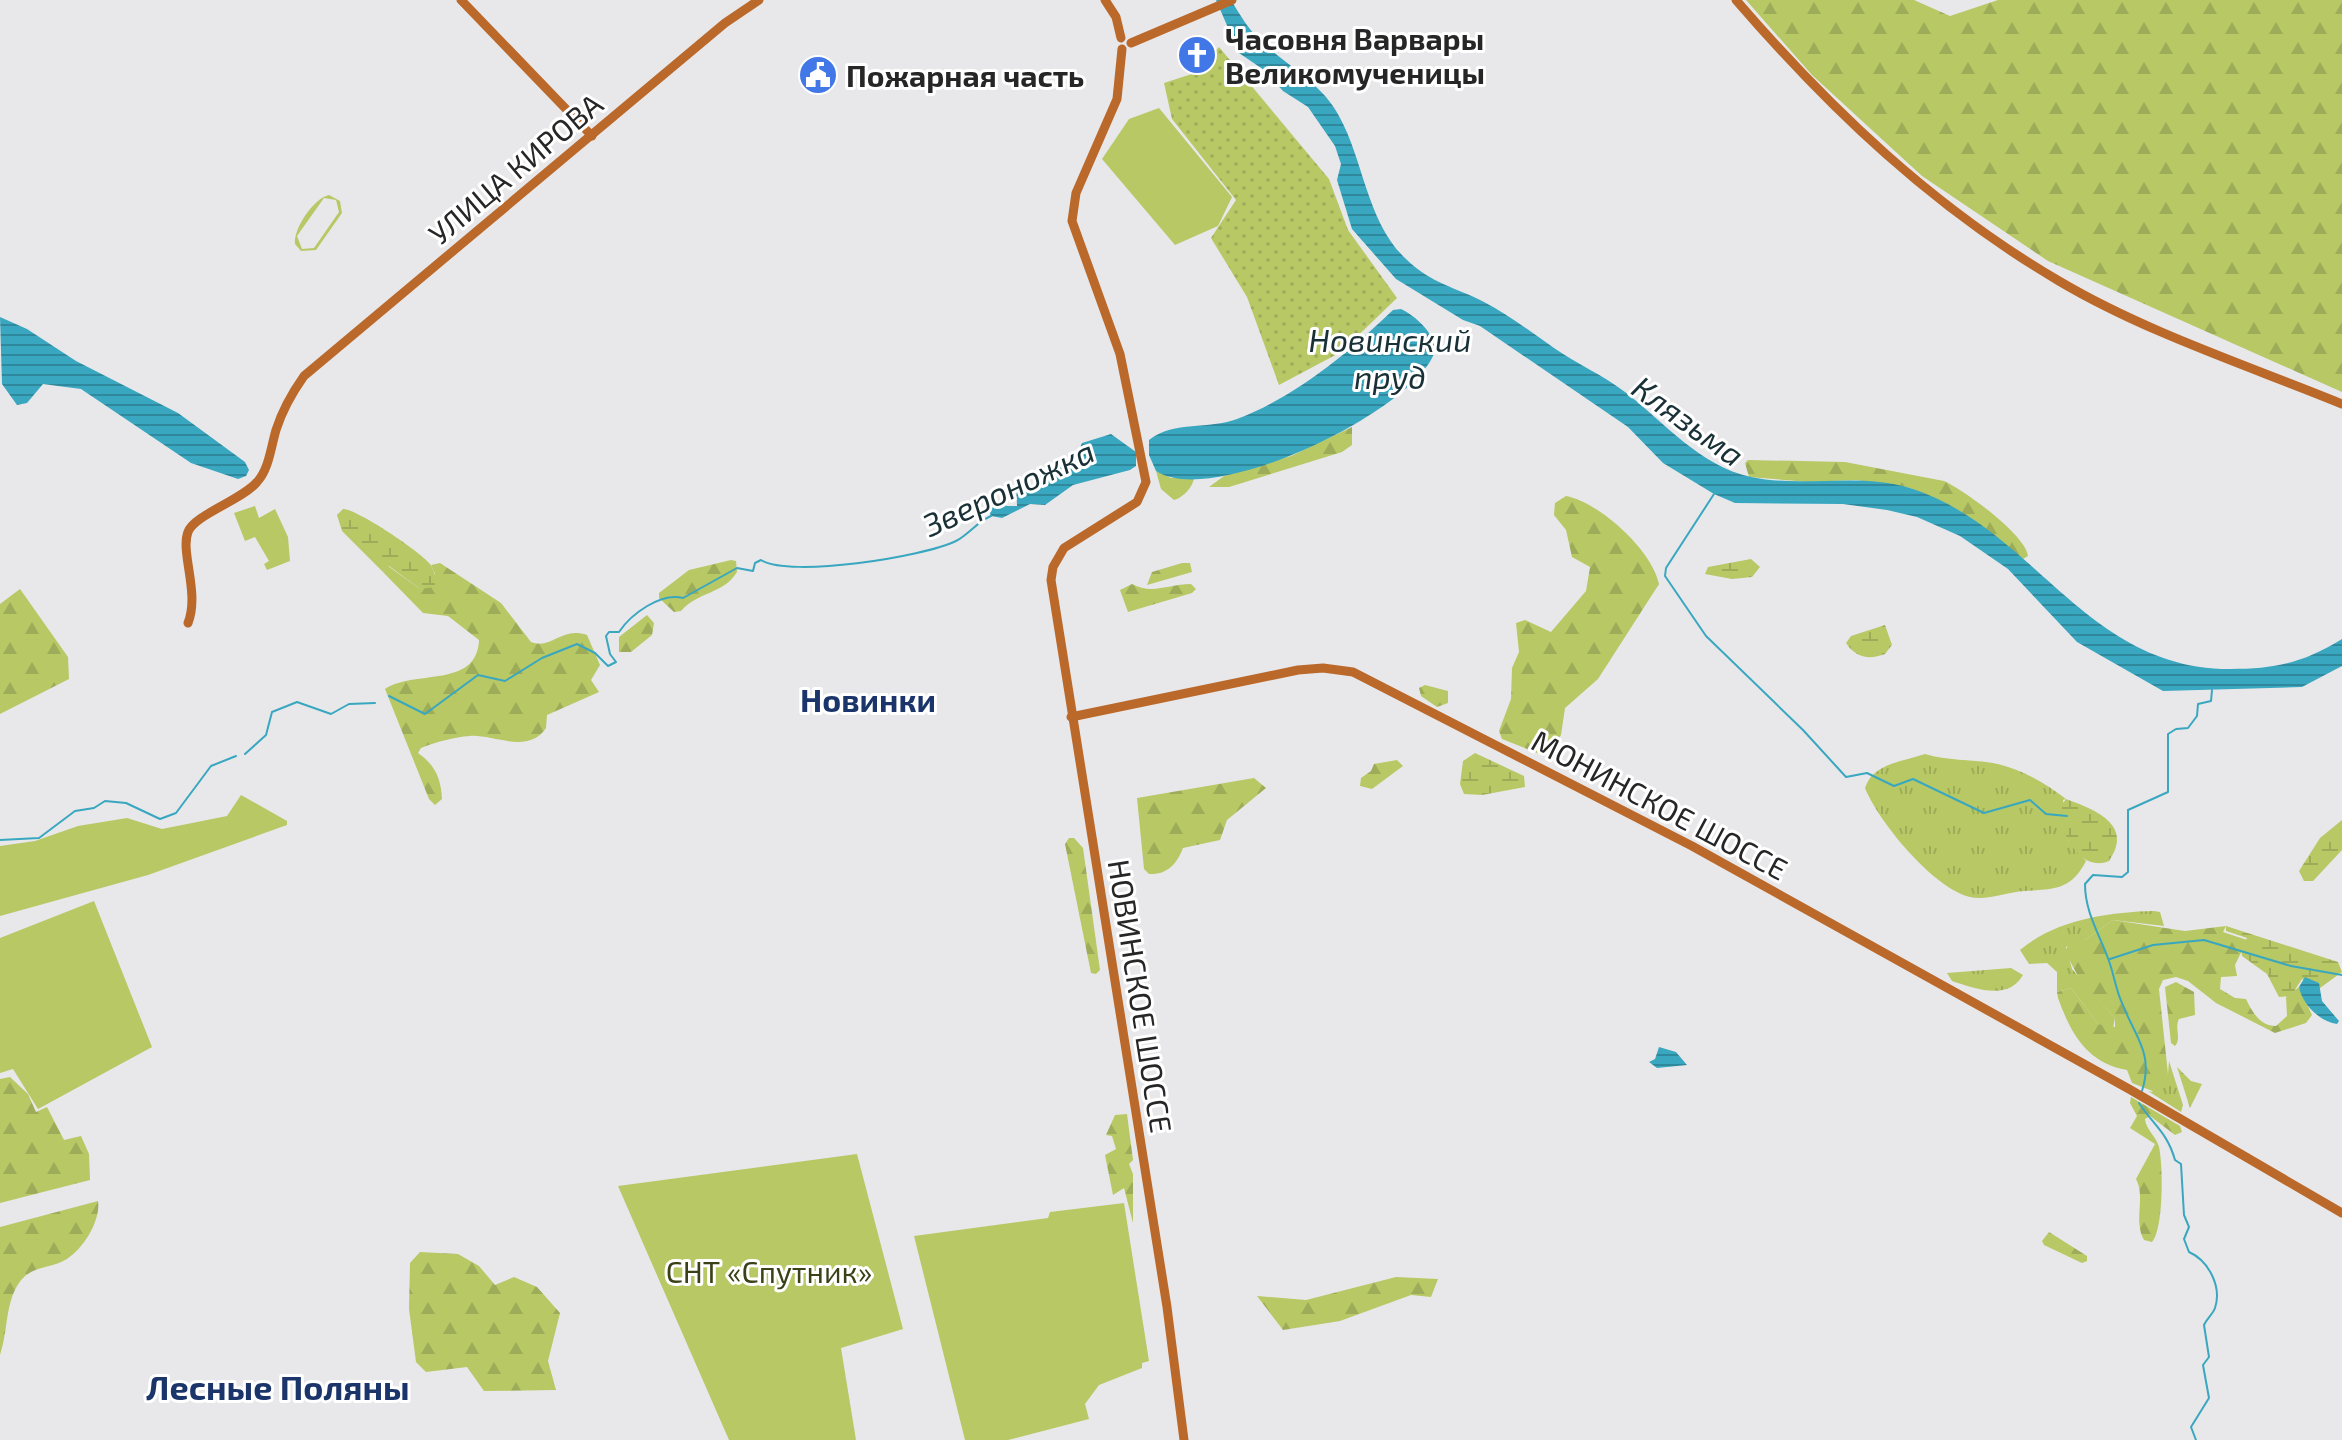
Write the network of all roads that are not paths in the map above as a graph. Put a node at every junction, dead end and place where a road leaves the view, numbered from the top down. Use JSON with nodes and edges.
{"nodes":[{"id":1,"x":461,"y":0,"type":"edge"},
{"id":2,"x":759,"y":0,"type":"edge"},
{"id":3,"x":1105,"y":0,"type":"edge"},
{"id":4,"x":1232,"y":0,"type":"edge"},
{"id":5,"x":1736,"y":0,"type":"edge"},
{"id":6,"x":1118,"y":24,"type":"junction"},
{"id":7,"x":1124,"y":47,"type":"junction"},
{"id":8,"x":592,"y":136,"type":"junction"},
{"id":9,"x":2342,"y":404,"type":"edge"},
{"id":10,"x":188,"y":623,"type":"dead end"},
{"id":11,"x":1071,"y":717,"type":"junction"},
{"id":12,"x":2342,"y":1213,"type":"edge"},
{"id":13,"x":1184,"y":1440,"type":"edge"}],
"edges":[{"from":1,"to":8,"type":"main road"},
{"from":2,"to":8,"type":"main road","name":"УЛИЦА КИРОВА"},
{"from":3,"to":6,"type":"main road"},
{"from":4,"to":7,"type":"main road"},
{"from":5,"to":9,"type":"main road"},
{"from":6,"to":7,"type":"main road"},
{"from":6,"to":7,"type":"main road"},
{"from":7,"to":11,"type":"main road","name":"НОВИНСКОЕ ШОССЕ"},
{"from":8,"to":10,"type":"main road","name":"УЛИЦА КИРОВА"},
{"from":11,"to":12,"type":"main road","name":"МОНИНСКОЕ ШОССЕ"},
{"from":11,"to":13,"type":"main road","name":"НОВИНСКОЕ ШОССЕ"}]}
